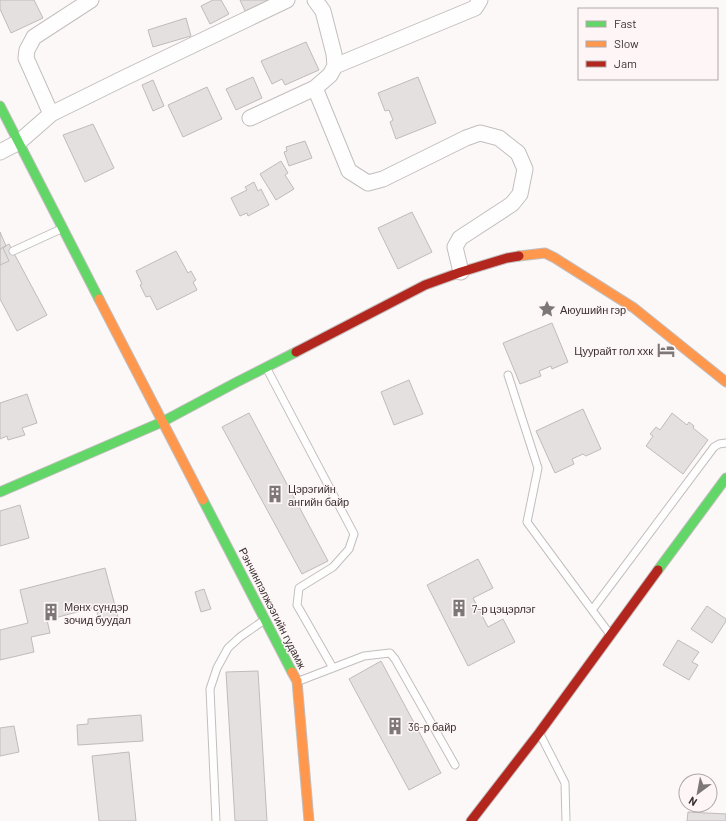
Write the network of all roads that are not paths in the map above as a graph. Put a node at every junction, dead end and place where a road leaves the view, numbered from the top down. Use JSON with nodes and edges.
{"nodes":[{"id":1,"x":91,"y":0,"type":"edge"},
{"id":2,"x":287,"y":0,"type":"edge"},
{"id":3,"x":315,"y":0,"type":"edge"},
{"id":4,"x":480,"y":0,"type":"edge"},
{"id":5,"x":335,"y":66,"type":"junction"},
{"id":6,"x":315,"y":88,"type":"junction"},
{"id":7,"x":0,"y":106,"type":"edge"},
{"id":8,"x":51,"y":114,"type":"junction"},
{"id":9,"x":250,"y":118,"type":"dead end"},
{"id":10,"x":19,"y":142,"type":"junction"},
{"id":11,"x":0,"y":152,"type":"edge"},
{"id":12,"x":63,"y":228,"type":"junction"},
{"id":13,"x":13,"y":251,"type":"dead end"},
{"id":14,"x":461,"y":272,"type":"junction"},
{"id":15,"x":266,"y":367,"type":"junction"},
{"id":16,"x":508,"y":375,"type":"dead end"},
{"id":17,"x":726,"y":382,"type":"edge"},
{"id":18,"x":162,"y":422,"type":"junction"},
{"id":19,"x":726,"y":443,"type":"edge"},
{"id":20,"x":726,"y":478,"type":"edge"},
{"id":21,"x":0,"y":492,"type":"edge"},
{"id":22,"x":592,"y":610,"type":"junction"},
{"id":23,"x":266,"y":619,"type":"junction"},
{"id":24,"x":611,"y":635,"type":"junction"},
{"id":25,"x":333,"y":668,"type":"junction"},
{"id":26,"x":297,"y":681,"type":"junction"},
{"id":27,"x":539,"y":732,"type":"junction"},
{"id":28,"x":455,"y":765,"type":"dead end"},
{"id":29,"x":216,"y":821,"type":"edge"},
{"id":30,"x":309,"y":821,"type":"edge"},
{"id":31,"x":471,"y":821,"type":"edge"},
{"id":32,"x":566,"y":821,"type":"edge"}],
"edges":[{"from":1,"to":8,"type":"street"},
{"from":2,"to":8,"type":"street"},
{"from":3,"to":5,"type":"street"},
{"from":4,"to":5,"type":"street"},
{"from":5,"to":6,"type":"street"},
{"from":6,"to":9,"type":"street"},
{"from":6,"to":14,"type":"street"},
{"from":7,"to":10,"type":"street","name":"Рэнчинпэлжээгийн гудамж"},
{"from":8,"to":10,"type":"street"},
{"from":10,"to":11,"type":"street"},
{"from":10,"to":12,"type":"street","name":"Рэнчинпэлжээгийн гудамж"},
{"from":12,"to":13,"type":"lane"},
{"from":12,"to":18,"type":"street","name":"Рэнчинпэлжээгийн гудамж"},
{"from":14,"to":15,"type":"street"},
{"from":14,"to":17,"type":"street"},
{"from":15,"to":18,"type":"street"},
{"from":15,"to":25,"type":"lane"},
{"from":16,"to":22,"type":"lane"},
{"from":18,"to":21,"type":"street"},
{"from":18,"to":23,"type":"street","name":"Рэнчинпэлжээгийн гудамж"},
{"from":19,"to":22,"type":"lane"},
{"from":20,"to":24,"type":"street"},
{"from":22,"to":24,"type":"lane"},
{"from":23,"to":26,"type":"street","name":"Рэнчинпэлжээгийн гудамж"},
{"from":23,"to":29,"type":"lane"},
{"from":24,"to":27,"type":"street"},
{"from":25,"to":26,"type":"lane"},
{"from":25,"to":28,"type":"lane"},
{"from":26,"to":30,"type":"street","name":"Рэнчинпэлжээгийн гудамж"},
{"from":27,"to":31,"type":"street"},
{"from":27,"to":32,"type":"lane"}]}
